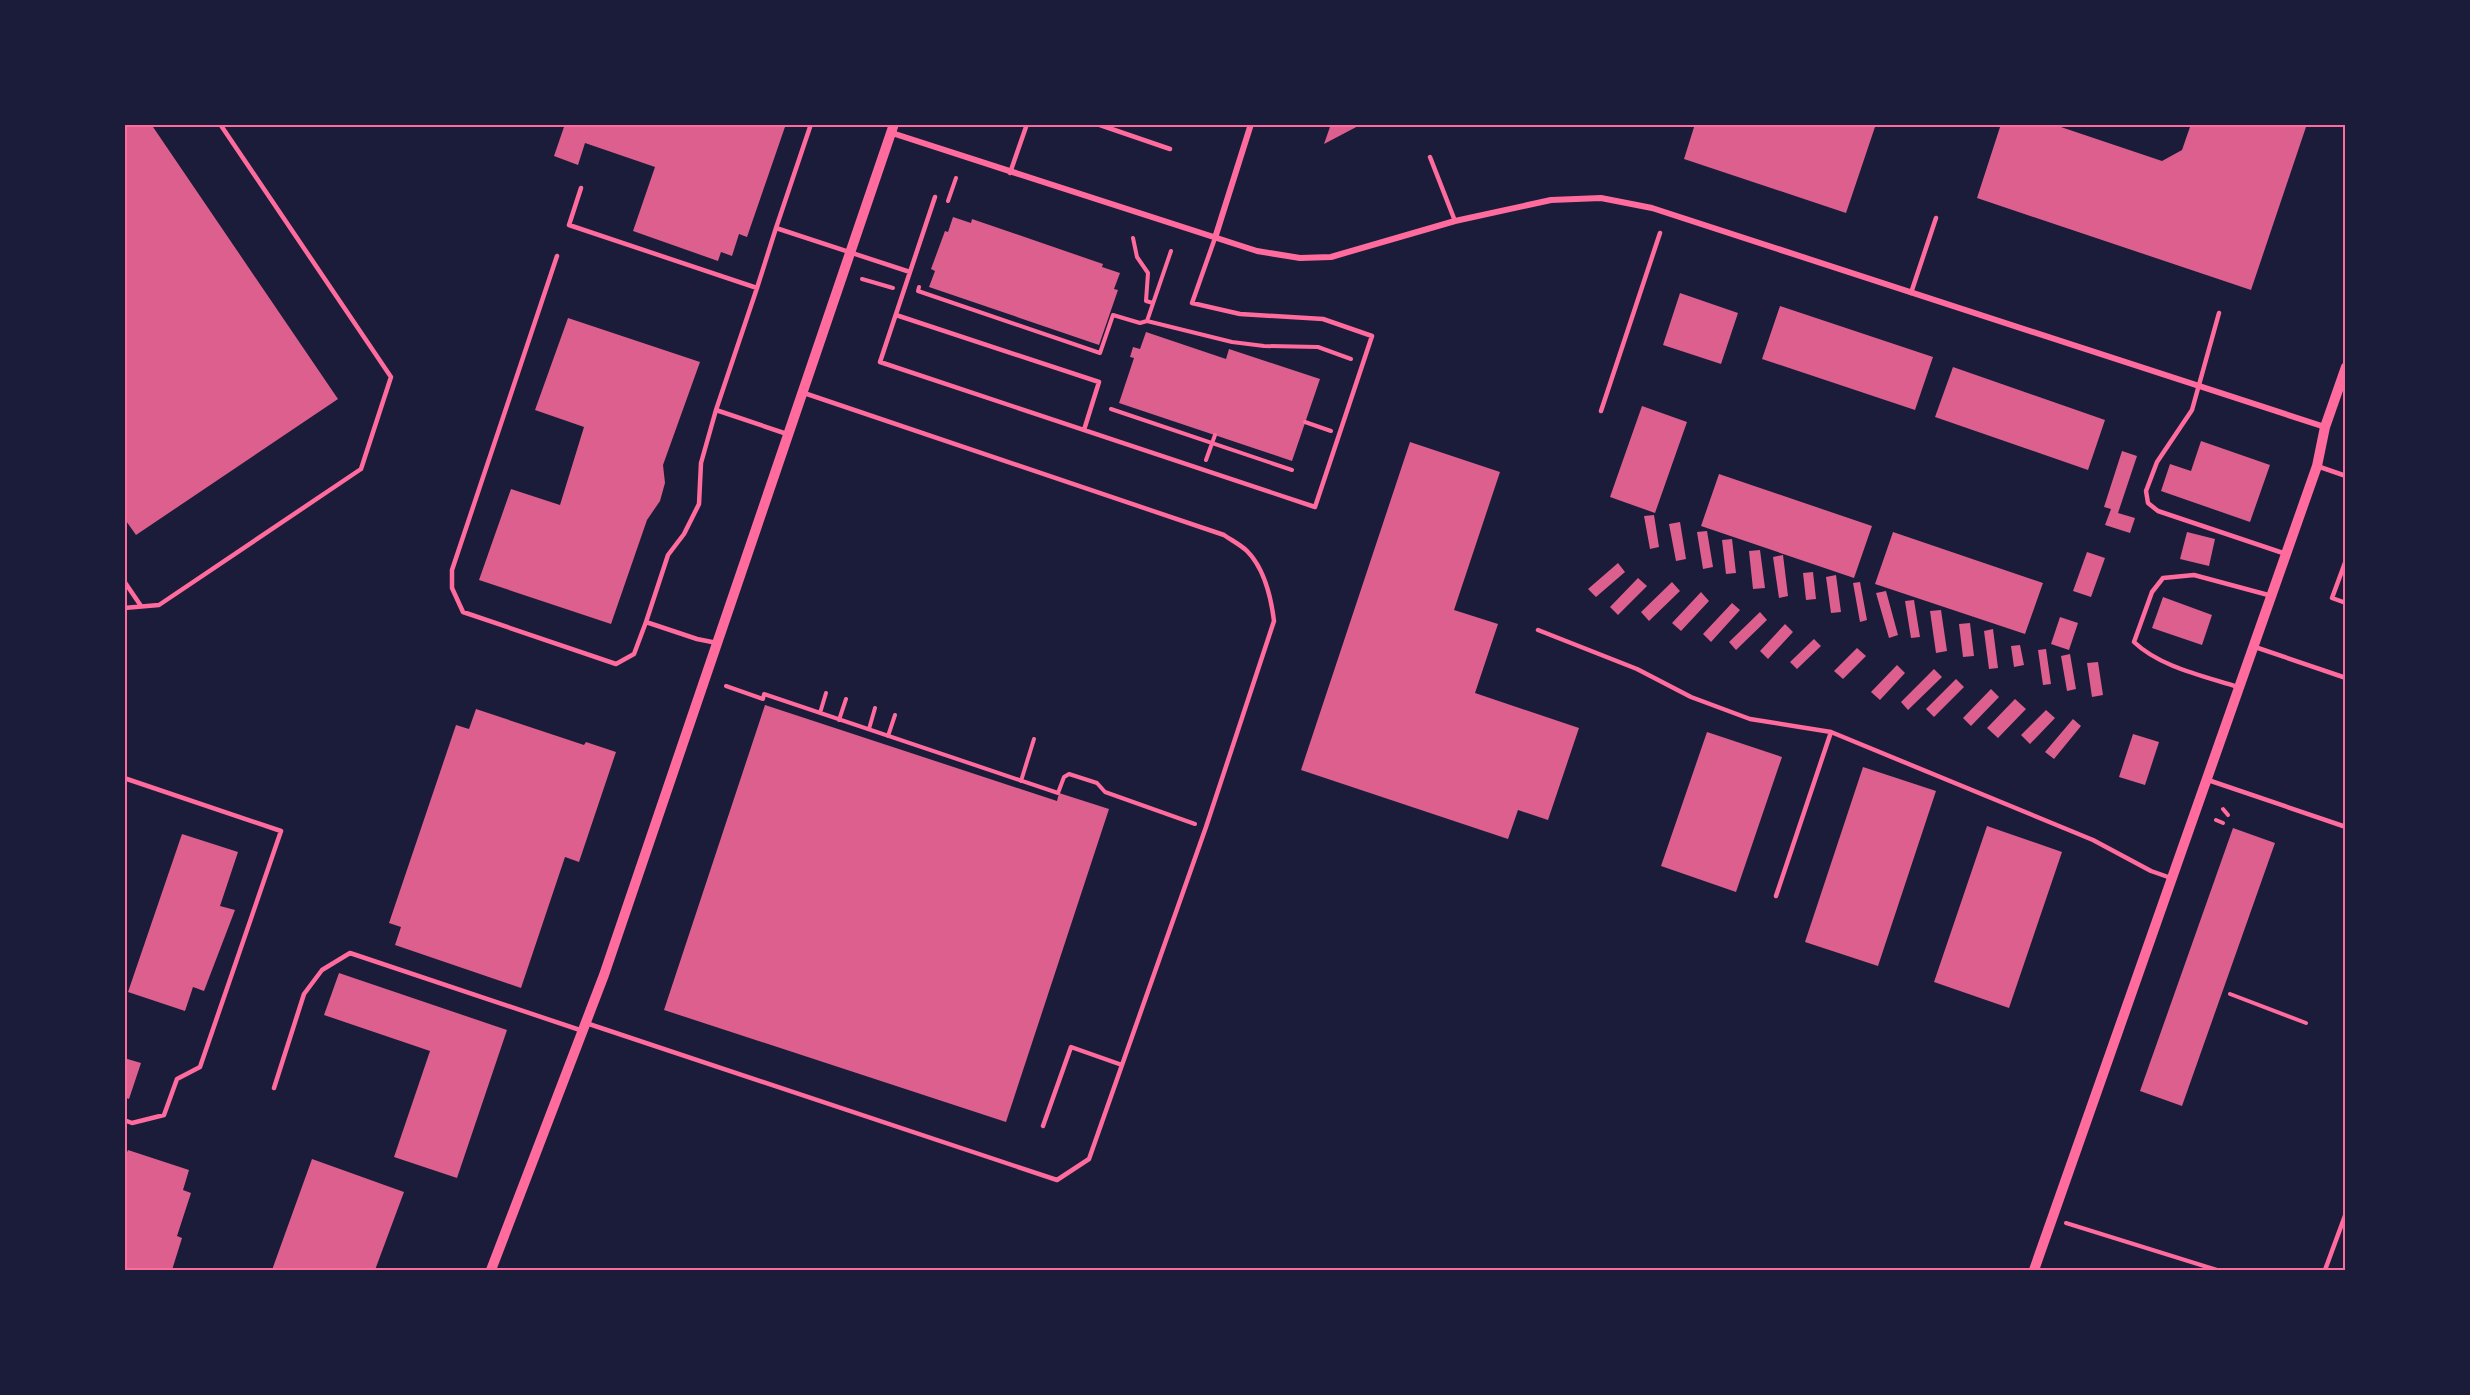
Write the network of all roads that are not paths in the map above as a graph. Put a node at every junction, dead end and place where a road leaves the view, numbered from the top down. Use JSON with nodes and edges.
{"nodes":[{"id":1,"x":220,"y":124,"type":"edge"},
{"id":2,"x":811,"y":124,"type":"edge"},
{"id":3,"x":1026,"y":124,"type":"edge"},
{"id":4,"x":1097,"y":124,"type":"edge"},
{"id":5,"x":1251,"y":124,"type":"edge"},
{"id":6,"x":893,"y":129,"type":"edge"},
{"id":7,"x":1170,"y":149,"type":"dead end"},
{"id":8,"x":1430,"y":157,"type":"dead end"},
{"id":9,"x":1010,"y":173,"type":"junction"},
{"id":10,"x":581,"y":188,"type":"dead end"},
{"id":11,"x":935,"y":197,"type":"dead end"},
{"id":12,"x":1936,"y":218,"type":"dead end"},
{"id":13,"x":1455,"y":220,"type":"junction"},
{"id":14,"x":776,"y":228,"type":"junction"},
{"id":15,"x":1660,"y":233,"type":"dead end"},
{"id":16,"x":1215,"y":238,"type":"junction"},
{"id":17,"x":851,"y":252,"type":"junction"},
{"id":18,"x":557,"y":256,"type":"dead end"},
{"id":19,"x":910,"y":272,"type":"junction"},
{"id":20,"x":757,"y":288,"type":"junction"},
{"id":21,"x":1911,"y":293,"type":"junction"},
{"id":22,"x":2219,"y":313,"type":"dead end"},
{"id":23,"x":897,"y":315,"type":"junction"},
{"id":24,"x":2346,"y":367,"type":"edge"},
{"id":25,"x":2197,"y":386,"type":"junction"},
{"id":26,"x":802,"y":392,"type":"junction"},
{"id":27,"x":716,"y":410,"type":"junction"},
{"id":28,"x":1602,"y":411,"type":"dead end"},
{"id":29,"x":2325,"y":427,"type":"junction"},
{"id":30,"x":1084,"y":430,"type":"junction"},
{"id":31,"x":788,"y":434,"type":"junction"},
{"id":32,"x":2317,"y":466,"type":"junction"},
{"id":33,"x":2346,"y":476,"type":"edge"},
{"id":34,"x":2286,"y":555,"type":"junction"},
{"id":35,"x":2346,"y":560,"type":"edge"},
{"id":36,"x":124,"y":581,"type":"edge"},
{"id":37,"x":2272,"y":596,"type":"junction"},
{"id":38,"x":2346,"y":603,"type":"edge"},
{"id":39,"x":141,"y":606,"type":"junction"},
{"id":40,"x":124,"y":608,"type":"edge"},
{"id":41,"x":646,"y":622,"type":"junction"},
{"id":42,"x":1538,"y":630,"type":"dead end"},
{"id":43,"x":717,"y":643,"type":"junction"},
{"id":44,"x":2254,"y":646,"type":"junction"},
{"id":45,"x":2346,"y":678,"type":"edge"},
{"id":46,"x":2240,"y":688,"type":"junction"},
{"id":47,"x":1831,"y":732,"type":"junction"},
{"id":48,"x":124,"y":778,"type":"edge"},
{"id":49,"x":2208,"y":780,"type":"junction"},
{"id":50,"x":2346,"y":827,"type":"edge"},
{"id":51,"x":2173,"y":879,"type":"junction"},
{"id":52,"x":1776,"y":896,"type":"dead end"},
{"id":53,"x":584,"y":1027,"type":"junction"},
{"id":54,"x":1122,"y":1065,"type":"junction"},
{"id":55,"x":274,"y":1088,"type":"dead end"},
{"id":56,"x":124,"y":1120,"type":"edge"},
{"id":57,"x":1043,"y":1126,"type":"dead end"},
{"id":58,"x":2346,"y":1213,"type":"edge"},
{"id":59,"x":491,"y":1270,"type":"edge"},
{"id":60,"x":2034,"y":1270,"type":"edge"},
{"id":61,"x":2325,"y":1270,"type":"edge"}],
"edges":[{"from":1,"to":39,"type":"lane"},
{"from":2,"to":14,"type":"lane"},
{"from":3,"to":9,"type":"lane"},
{"from":4,"to":7,"type":"lane"},
{"from":5,"to":16,"type":"street"},
{"from":6,"to":9,"type":"street"},
{"from":6,"to":17,"type":"street"},
{"from":8,"to":13,"type":"lane"},
{"from":9,"to":16,"type":"street"},
{"from":10,"to":20,"type":"lane"},
{"from":11,"to":19,"type":"lane"},
{"from":12,"to":21,"type":"lane"},
{"from":13,"to":16,"type":"street"},
{"from":13,"to":21,"type":"street"},
{"from":14,"to":17,"type":"lane"},
{"from":14,"to":20,"type":"lane"},
{"from":15,"to":28,"type":"lane"},
{"from":16,"to":30,"type":"lane"},
{"from":17,"to":19,"type":"lane"},
{"from":17,"to":26,"type":"street"},
{"from":18,"to":41,"type":"lane"},
{"from":19,"to":23,"type":"lane"},
{"from":20,"to":27,"type":"lane"},
{"from":21,"to":25,"type":"street"},
{"from":22,"to":25,"type":"lane"},
{"from":23,"to":30,"type":"lane"},
{"from":23,"to":30,"type":"lane"},
{"from":24,"to":29,"type":"street"},
{"from":25,"to":29,"type":"street"},
{"from":25,"to":34,"type":"lane"},
{"from":26,"to":31,"type":"street"},
{"from":26,"to":54,"type":"lane"},
{"from":27,"to":31,"type":"lane"},
{"from":27,"to":41,"type":"lane"},
{"from":29,"to":32,"type":"street"},
{"from":31,"to":43,"type":"street"},
{"from":32,"to":33,"type":"lane"},
{"from":32,"to":34,"type":"street"},
{"from":34,"to":37,"type":"street"},
{"from":35,"to":38,"type":"lane"},
{"from":36,"to":39,"type":"lane"},
{"from":37,"to":44,"type":"street"},
{"from":37,"to":46,"type":"lane"},
{"from":39,"to":40,"type":"lane"},
{"from":41,"to":43,"type":"lane"},
{"from":42,"to":47,"type":"lane"},
{"from":43,"to":53,"type":"street"},
{"from":44,"to":45,"type":"lane"},
{"from":44,"to":46,"type":"street"},
{"from":46,"to":49,"type":"street"},
{"from":47,"to":51,"type":"lane"},
{"from":47,"to":52,"type":"lane"},
{"from":48,"to":56,"type":"lane"},
{"from":49,"to":50,"type":"lane"},
{"from":49,"to":51,"type":"street"},
{"from":51,"to":60,"type":"street"},
{"from":53,"to":54,"type":"lane"},
{"from":53,"to":55,"type":"lane"},
{"from":53,"to":59,"type":"street"},
{"from":54,"to":57,"type":"lane"},
{"from":58,"to":61,"type":"lane"}]}
